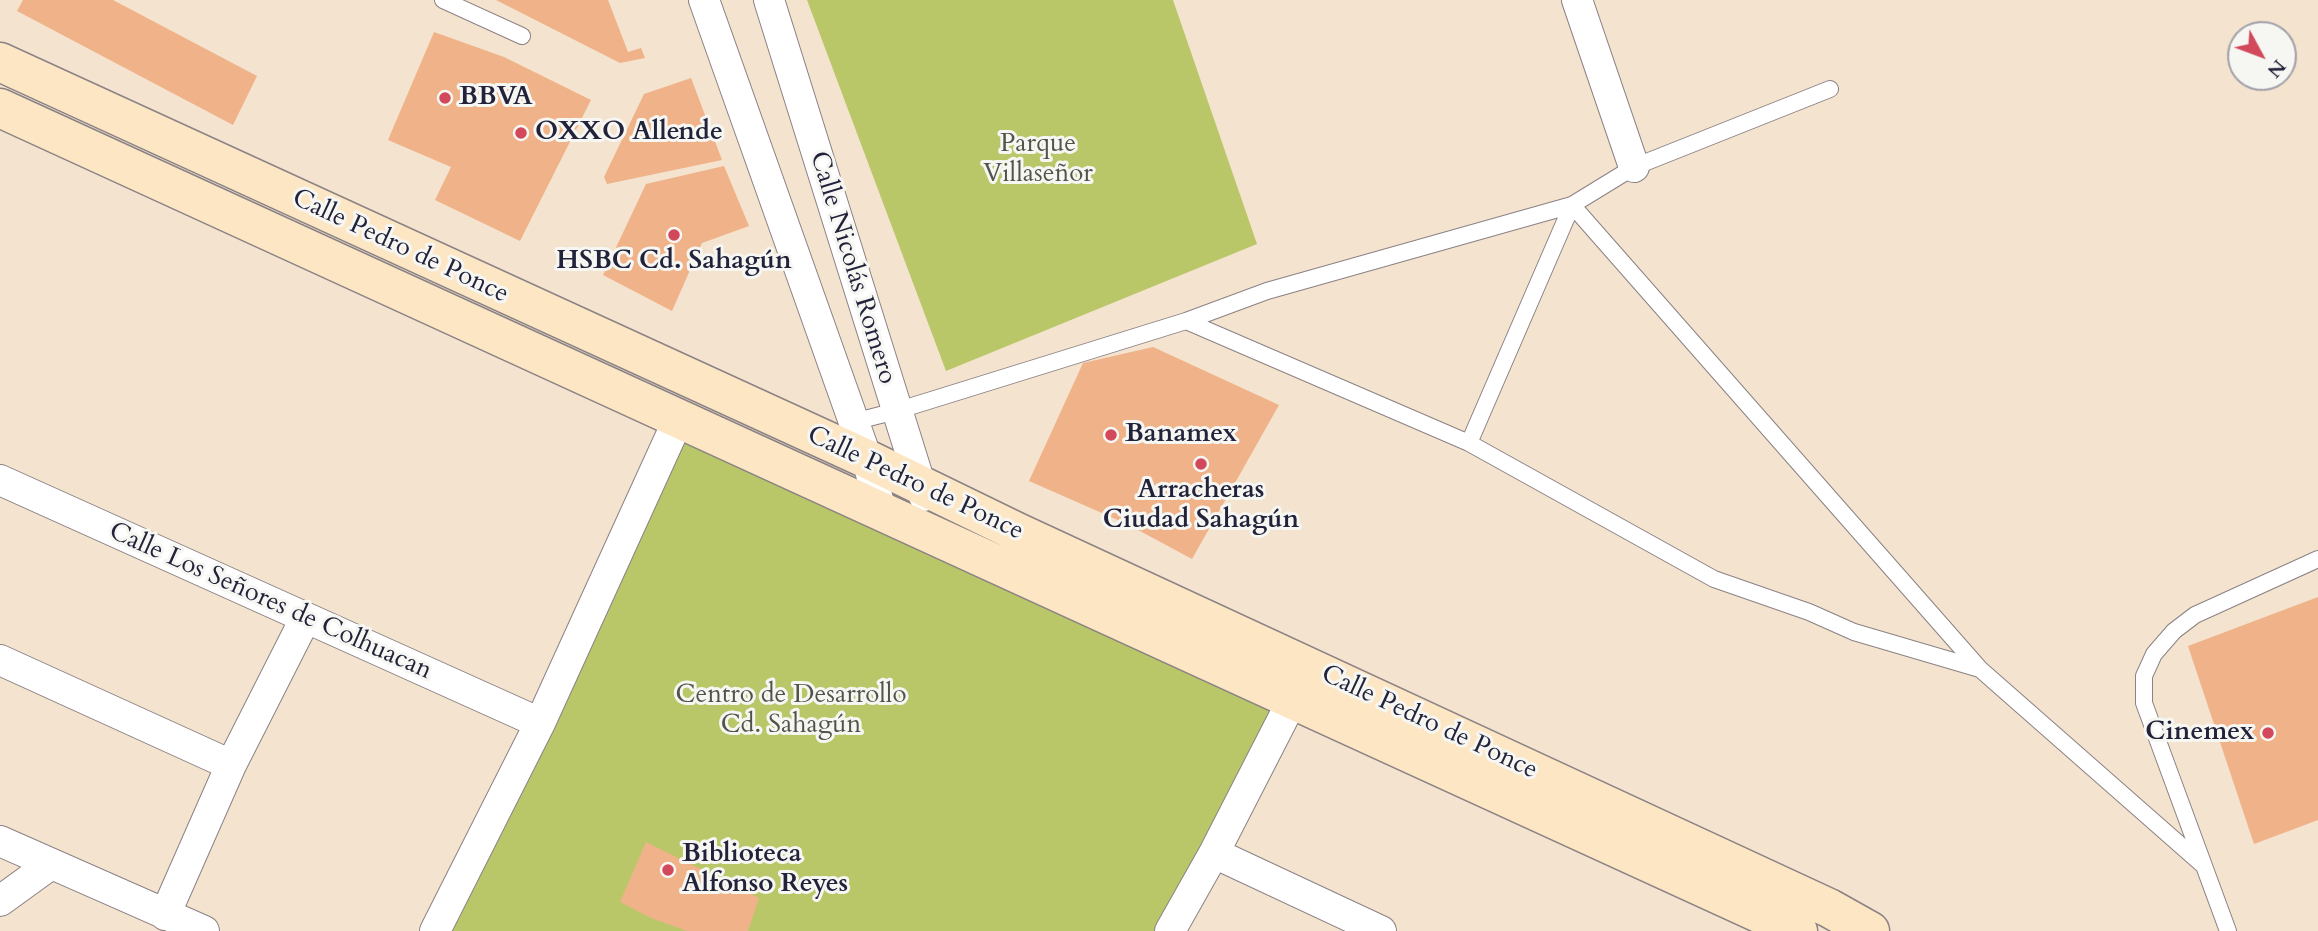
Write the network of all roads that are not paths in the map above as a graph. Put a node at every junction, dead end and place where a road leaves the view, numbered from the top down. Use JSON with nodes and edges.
{"nodes":[{"id":1,"x":443,"y":0,"type":"edge"},
{"id":2,"x":704,"y":0,"type":"edge"},
{"id":3,"x":769,"y":0,"type":"edge"},
{"id":4,"x":1577,"y":0,"type":"edge"},
{"id":5,"x":522,"y":36,"type":"dead end"},
{"id":6,"x":0,"y":62,"type":"edge"},
{"id":7,"x":1830,"y":89,"type":"dead end"},
{"id":8,"x":0,"y":108,"type":"edge"},
{"id":9,"x":1634,"y":167,"type":"junction"},
{"id":10,"x":1572,"y":205,"type":"junction"},
{"id":11,"x":1186,"y":321,"type":"junction"},
{"id":12,"x":896,"y":411,"type":"junction"},
{"id":13,"x":679,"y":418,"type":"junction"},
{"id":14,"x":853,"y":422,"type":"junction"},
{"id":15,"x":1469,"y":443,"type":"junction"},
{"id":16,"x":867,"y":459,"type":"junction"},
{"id":17,"x":0,"y":480,"type":"edge"},
{"id":18,"x":921,"y":486,"type":"junction"},
{"id":19,"x":881,"y":511,"type":"junction"},
{"id":20,"x":937,"y":536,"type":"junction"},
{"id":21,"x":2318,"y":559,"type":"edge"},
{"id":22,"x":305,"y":619,"type":"junction"},
{"id":23,"x":0,"y":660,"type":"edge"},
{"id":24,"x":1980,"y":669,"type":"junction"},
{"id":25,"x":1293,"y":699,"type":"junction"},
{"id":26,"x":540,"y":723,"type":"junction"},
{"id":27,"x":231,"y":765,"type":"junction"},
{"id":28,"x":0,"y":841,"type":"edge"},
{"id":29,"x":1214,"y":853,"type":"junction"},
{"id":30,"x":51,"y":864,"type":"junction"},
{"id":31,"x":2203,"y":865,"type":"junction"},
{"id":32,"x":0,"y":901,"type":"edge"},
{"id":33,"x":165,"y":915,"type":"junction"},
{"id":34,"x":204,"y":931,"type":"edge"},
{"id":35,"x":435,"y":931,"type":"edge"},
{"id":36,"x":1170,"y":931,"type":"edge"},
{"id":37,"x":1381,"y":931,"type":"edge"},
{"id":38,"x":1798,"y":931,"type":"edge"},
{"id":39,"x":1870,"y":931,"type":"edge"},
{"id":40,"x":2228,"y":931,"type":"edge"}],
"edges":[{"from":1,"to":5,"type":"lane"},
{"from":2,"to":14,"type":"street","name":"Calle Nicolás Romero"},
{"from":3,"to":12,"type":"street","name":"Calle Nicolás Romero"},
{"from":4,"to":9,"type":"street"},
{"from":6,"to":16,"type":"street","name":"Calle Pedro de Ponce"},
{"from":7,"to":9,"type":"lane"},
{"from":8,"to":13,"type":"street","name":"Calle Pedro de Ponce"},
{"from":9,"to":10,"type":"lane"},
{"from":10,"to":11,"type":"lane"},
{"from":10,"to":15,"type":"lane"},
{"from":10,"to":24,"type":"lane"},
{"from":11,"to":12,"type":"lane"},
{"from":11,"to":15,"type":"lane"},
{"from":12,"to":14,"type":"lane"},
{"from":12,"to":18,"type":"street","name":"Calle Nicolás Romero"},
{"from":13,"to":19,"type":"street","name":"Calle Pedro de Ponce"},
{"from":13,"to":26,"type":"street"},
{"from":14,"to":16,"type":"street","name":"Calle Nicolás Romero"},
{"from":15,"to":24,"type":"lane"},
{"from":16,"to":18,"type":"street","name":"Calle Pedro de Ponce"},
{"from":16,"to":19,"type":"street","name":"Calle Nicolás Romero"},
{"from":17,"to":22,"type":"street","name":"Calle Los Señores de Colhuacan"},
{"from":18,"to":20,"type":"street","name":"Calle Nicolás Romero"},
{"from":18,"to":39,"type":"street","name":"Calle Pedro de Ponce"},
{"from":19,"to":20,"type":"street","name":"Calle Pedro de Ponce"},
{"from":20,"to":25,"type":"street","name":"Calle Pedro de Ponce"},
{"from":21,"to":31,"type":"lane"},
{"from":22,"to":26,"type":"street","name":"Calle Los Señores de Colhuacan"},
{"from":22,"to":27,"type":"street"},
{"from":23,"to":27,"type":"street"},
{"from":24,"to":31,"type":"lane"},
{"from":25,"to":29,"type":"street"},
{"from":25,"to":38,"type":"street","name":"Calle Pedro de Ponce"},
{"from":26,"to":35,"type":"street"},
{"from":27,"to":33,"type":"street"},
{"from":28,"to":30,"type":"street"},
{"from":29,"to":36,"type":"street"},
{"from":29,"to":37,"type":"street"},
{"from":30,"to":32,"type":"street"},
{"from":30,"to":33,"type":"street"},
{"from":31,"to":40,"type":"lane"},
{"from":33,"to":34,"type":"street"}]}
